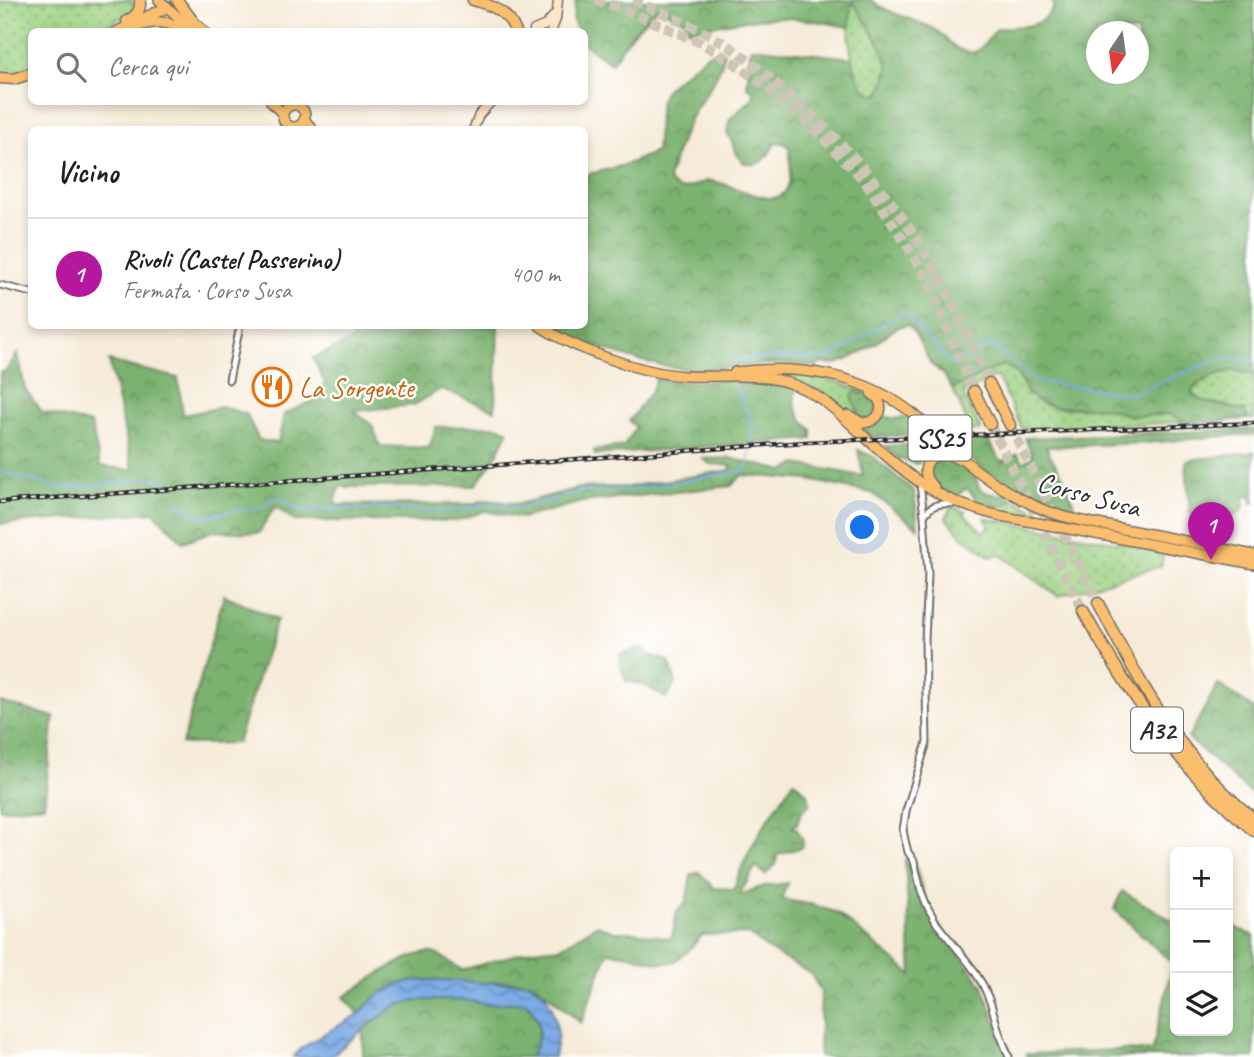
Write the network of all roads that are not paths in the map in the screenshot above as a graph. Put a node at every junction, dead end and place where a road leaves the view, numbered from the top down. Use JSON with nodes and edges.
{"nodes":[{"id":1,"x":139,"y":0,"type":"edge"},
{"id":2,"x":177,"y":0,"type":"edge"},
{"id":3,"x":473,"y":0,"type":"edge"},
{"id":4,"x":558,"y":0,"type":"edge"},
{"id":5,"x":163,"y":4,"type":"edge"},
{"id":6,"x":556,"y":12,"type":"junction"},
{"id":7,"x":117,"y":28,"type":"edge"},
{"id":8,"x":124,"y":28,"type":"edge"},
{"id":9,"x":134,"y":28,"type":"edge"},
{"id":10,"x":181,"y":28,"type":"edge"},
{"id":11,"x":190,"y":28,"type":"edge"},
{"id":12,"x":200,"y":28,"type":"edge"},
{"id":13,"x":514,"y":28,"type":"edge"},
{"id":14,"x":539,"y":28,"type":"edge"},
{"id":15,"x":553,"y":28,"type":"edge"},
{"id":16,"x":28,"y":74,"type":"edge"},
{"id":17,"x":0,"y":78,"type":"edge"},
{"id":18,"x":274,"y":105,"type":"edge"},
{"id":19,"x":488,"y":105,"type":"edge"},
{"id":20,"x":292,"y":120,"type":"edge"},
{"id":21,"x":475,"y":126,"type":"edge"},
{"id":22,"x":0,"y":285,"type":"edge"},
{"id":23,"x":28,"y":292,"type":"edge"},
{"id":24,"x":239,"y":329,"type":"edge"},
{"id":25,"x":545,"y":329,"type":"edge"},
{"id":26,"x":698,"y":376,"type":"junction"},
{"id":27,"x":836,"y":376,"type":"junction"},
{"id":28,"x":229,"y":380,"type":"dead end"},
{"id":29,"x":989,"y":383,"type":"tunnel mouth"},
{"id":30,"x":974,"y":391,"type":"tunnel mouth"},
{"id":31,"x":814,"y":394,"type":"junction"},
{"id":32,"x":990,"y":424,"type":"tunnel mouth"},
{"id":33,"x":1010,"y":425,"type":"tunnel mouth"},
{"id":34,"x":991,"y":481,"type":"junction"},
{"id":35,"x":920,"y":484,"type":"junction"},
{"id":36,"x":958,"y":504,"type":"junction"},
{"id":37,"x":924,"y":516,"type":"junction"},
{"id":38,"x":1254,"y":555,"type":"edge"},
{"id":39,"x":1254,"y":564,"type":"edge"},
{"id":40,"x":1098,"y":603,"type":"tunnel mouth"},
{"id":41,"x":1083,"y":611,"type":"tunnel mouth"},
{"id":42,"x":1254,"y":819,"type":"edge"},
{"id":43,"x":1254,"y":831,"type":"edge"},
{"id":44,"x":1009,"y":1057,"type":"edge"}],
"edges":[{"from":1,"to":7,"type":"highway"},
{"from":2,"to":12,"type":"highway"},
{"from":3,"to":13,"type":"highway"},
{"from":4,"to":6,"type":"street"},
{"from":5,"to":8,"type":"highway"},
{"from":5,"to":11,"type":"main road"},
{"from":6,"to":14,"type":"street"},
{"from":6,"to":15,"type":"street"},
{"from":9,"to":10,"type":"highway"},
{"from":16,"to":17,"type":"highway"},
{"from":18,"to":20,"type":"main road"},
{"from":19,"to":21,"type":"street"},
{"from":22,"to":23,"type":"street"},
{"from":24,"to":28,"type":"street"},
{"from":25,"to":26,"type":"main road","name":"Corso Susa","number":"SS25"},
{"from":26,"to":27,"type":"main road","name":"Corso Susa","number":"SS25"},
{"from":26,"to":31,"type":"main road","name":"Corso Susa","number":"SS25"},
{"from":27,"to":31,"type":"main road"},
{"from":27,"to":34,"type":"main road","name":"Corso Susa","number":"SS25"},
{"from":29,"to":33,"type":"highway"},
{"from":30,"to":32,"type":"highway"},
{"from":31,"to":35,"type":"main road","name":"Corso Susa","number":"SS25"},
{"from":34,"to":36,"type":"main road"},
{"from":34,"to":38,"type":"main road","name":"Corso Susa","number":"SS25"},
{"from":35,"to":36,"type":"main road","name":"Corso Susa","number":"SS25"},
{"from":35,"to":37,"type":"street"},
{"from":36,"to":37,"type":"street"},
{"from":36,"to":39,"type":"main road","name":"Corso Susa","number":"SS25"},
{"from":37,"to":44,"type":"street"},
{"from":40,"to":42,"type":"highway","number":"A32"},
{"from":41,"to":43,"type":"highway","number":"A32"}]}
